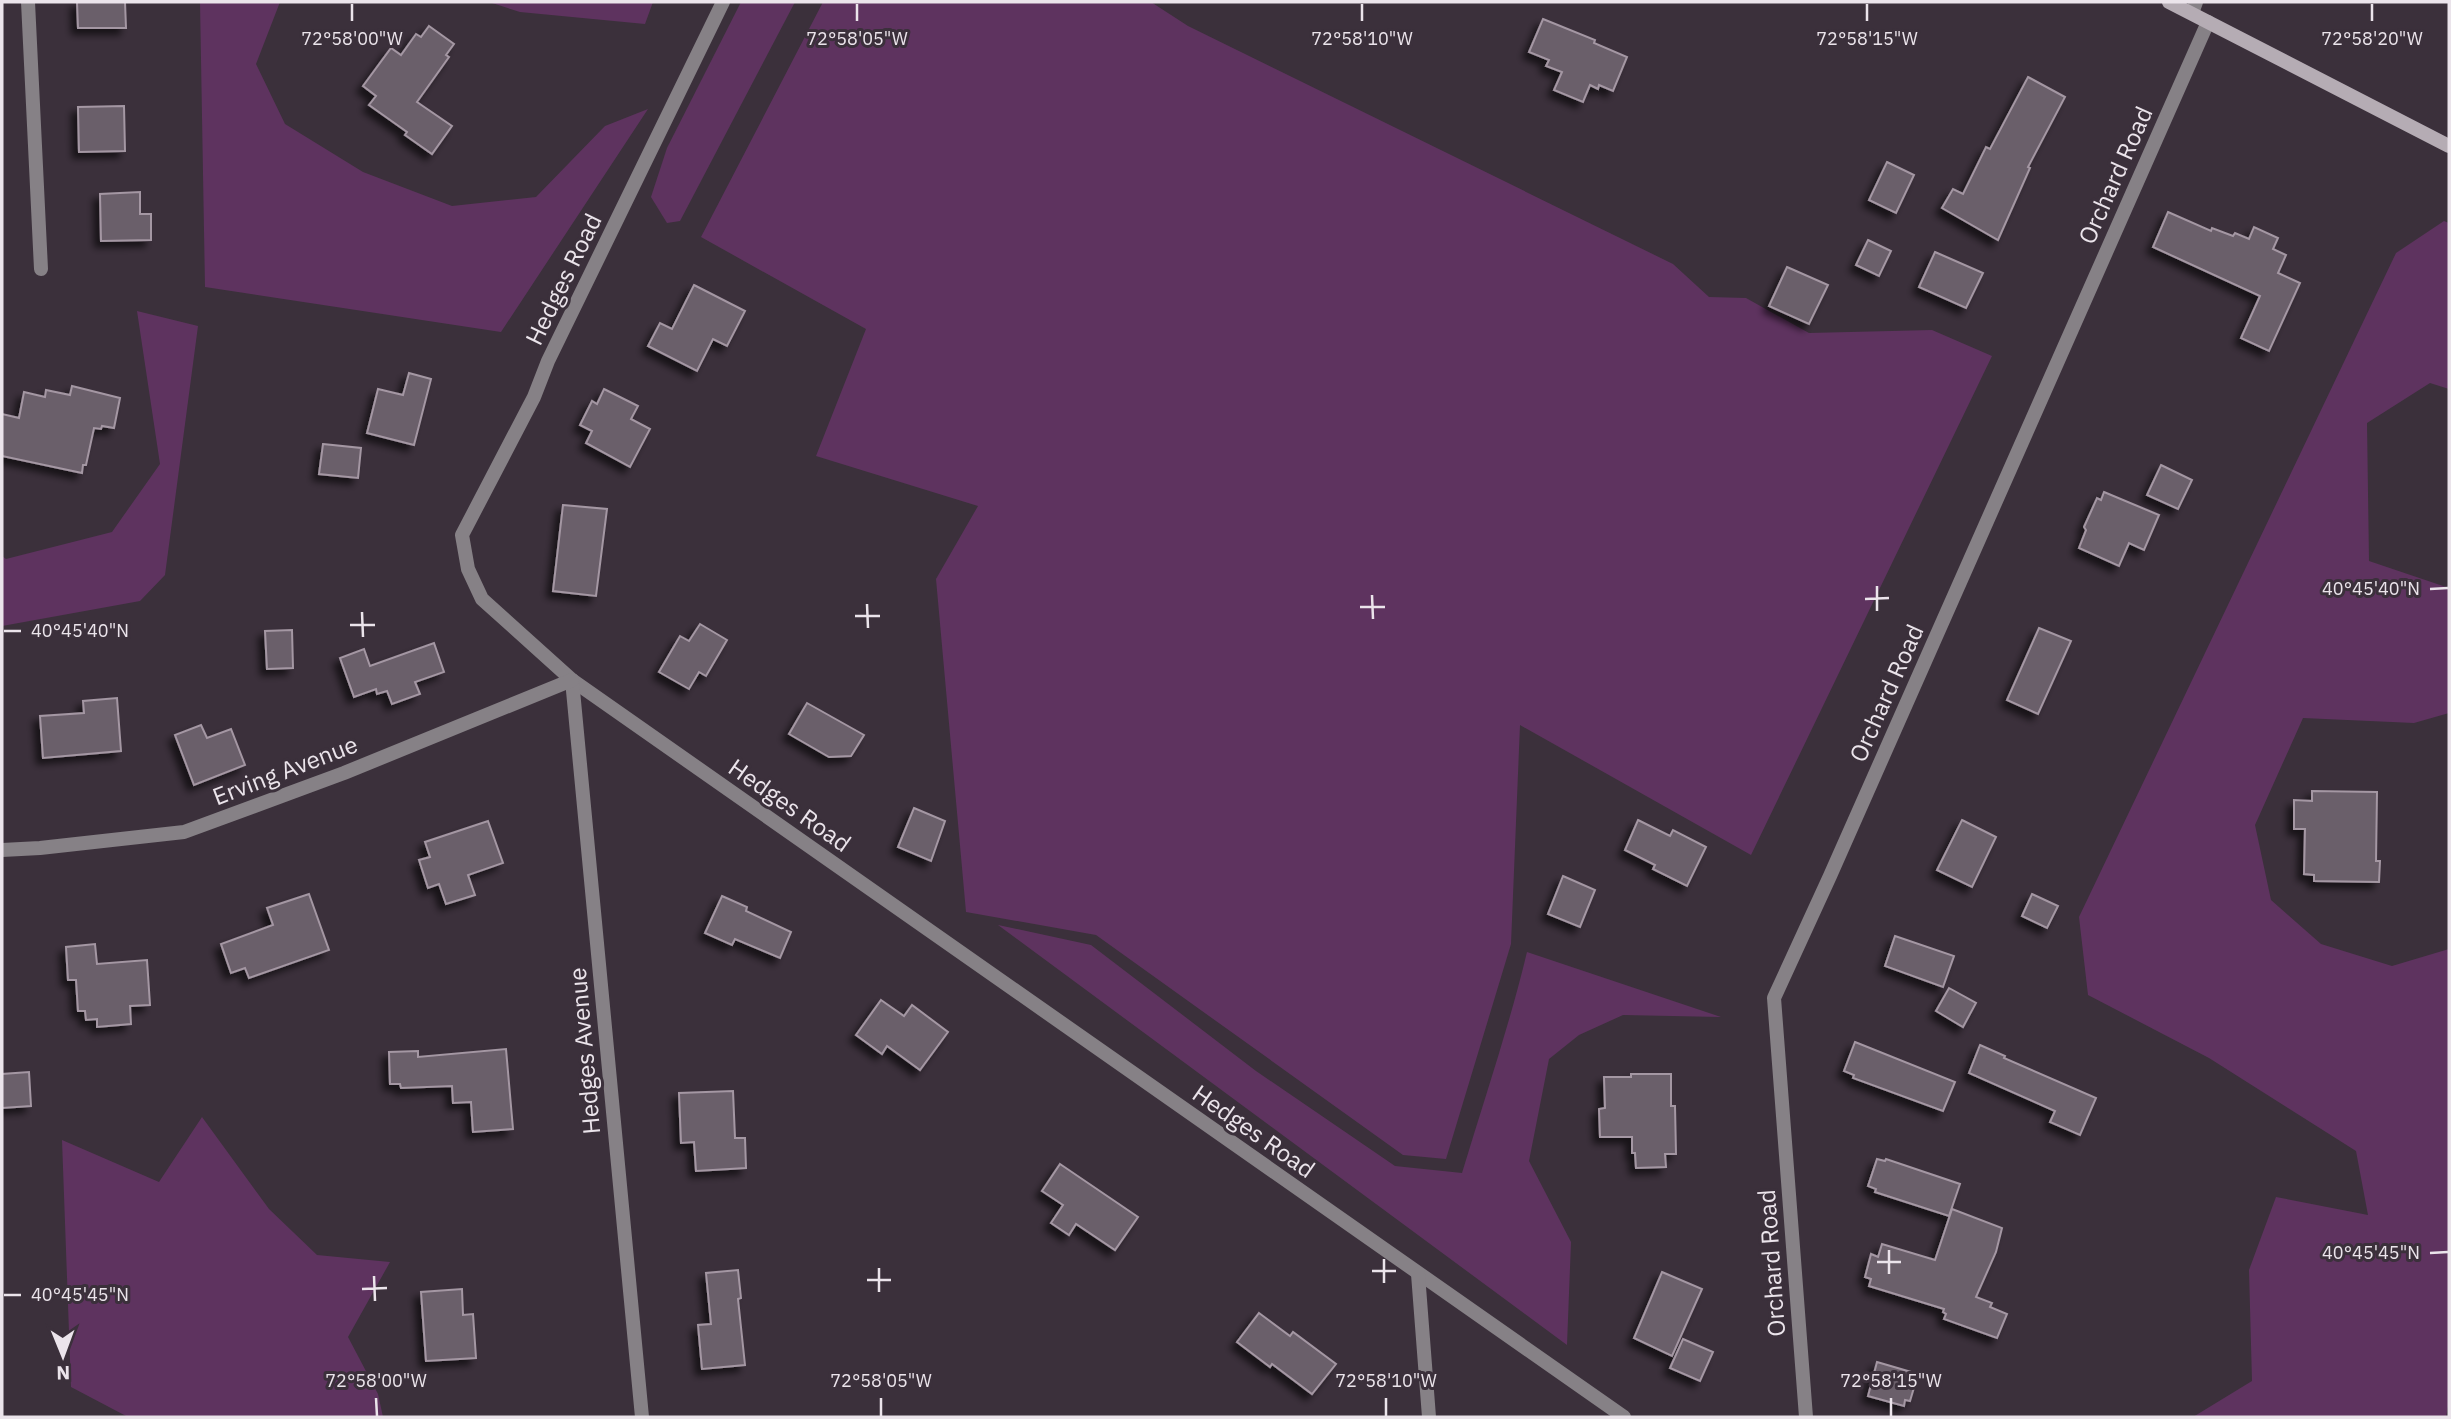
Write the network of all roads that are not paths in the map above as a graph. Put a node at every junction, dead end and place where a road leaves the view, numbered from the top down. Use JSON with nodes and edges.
{"nodes":[{"id":1,"x":28,"y":2,"type":"edge"},
{"id":2,"x":723,"y":2,"type":"edge"},
{"id":3,"x":2169,"y":2,"type":"edge"},
{"id":4,"x":2194,"y":7,"type":"edge"},
{"id":5,"x":2208,"y":22,"type":"junction"},
{"id":6,"x":2449,"y":146,"type":"edge"},
{"id":7,"x":41,"y":269,"type":"dead end"},
{"id":8,"x":572,"y":680,"type":"junction"},
{"id":9,"x":2,"y":849,"type":"edge"},
{"id":10,"x":1418,"y":1274,"type":"junction"},
{"id":11,"x":642,"y":1417,"type":"edge"},
{"id":12,"x":1429,"y":1417,"type":"edge"},
{"id":13,"x":1623,"y":1417,"type":"edge"},
{"id":14,"x":1806,"y":1417,"type":"edge"}],
"edges":[{"from":1,"to":7,"type":"street"},
{"from":2,"to":8,"type":"street","name":"Hedges Road"},
{"from":3,"to":4,"type":"main road"},
{"from":4,"to":5,"type":"main road"},
{"from":5,"to":6,"type":"main road"},
{"from":5,"to":14,"type":"street","name":"Orchard Road"},
{"from":8,"to":9,"type":"street","name":"Erving Avenue"},
{"from":8,"to":10,"type":"street","name":"Hedges Road"},
{"from":8,"to":11,"type":"street","name":"Hedges Avenue"},
{"from":10,"to":12,"type":"street"},
{"from":10,"to":13,"type":"street","name":"Hedges Road"}]}
